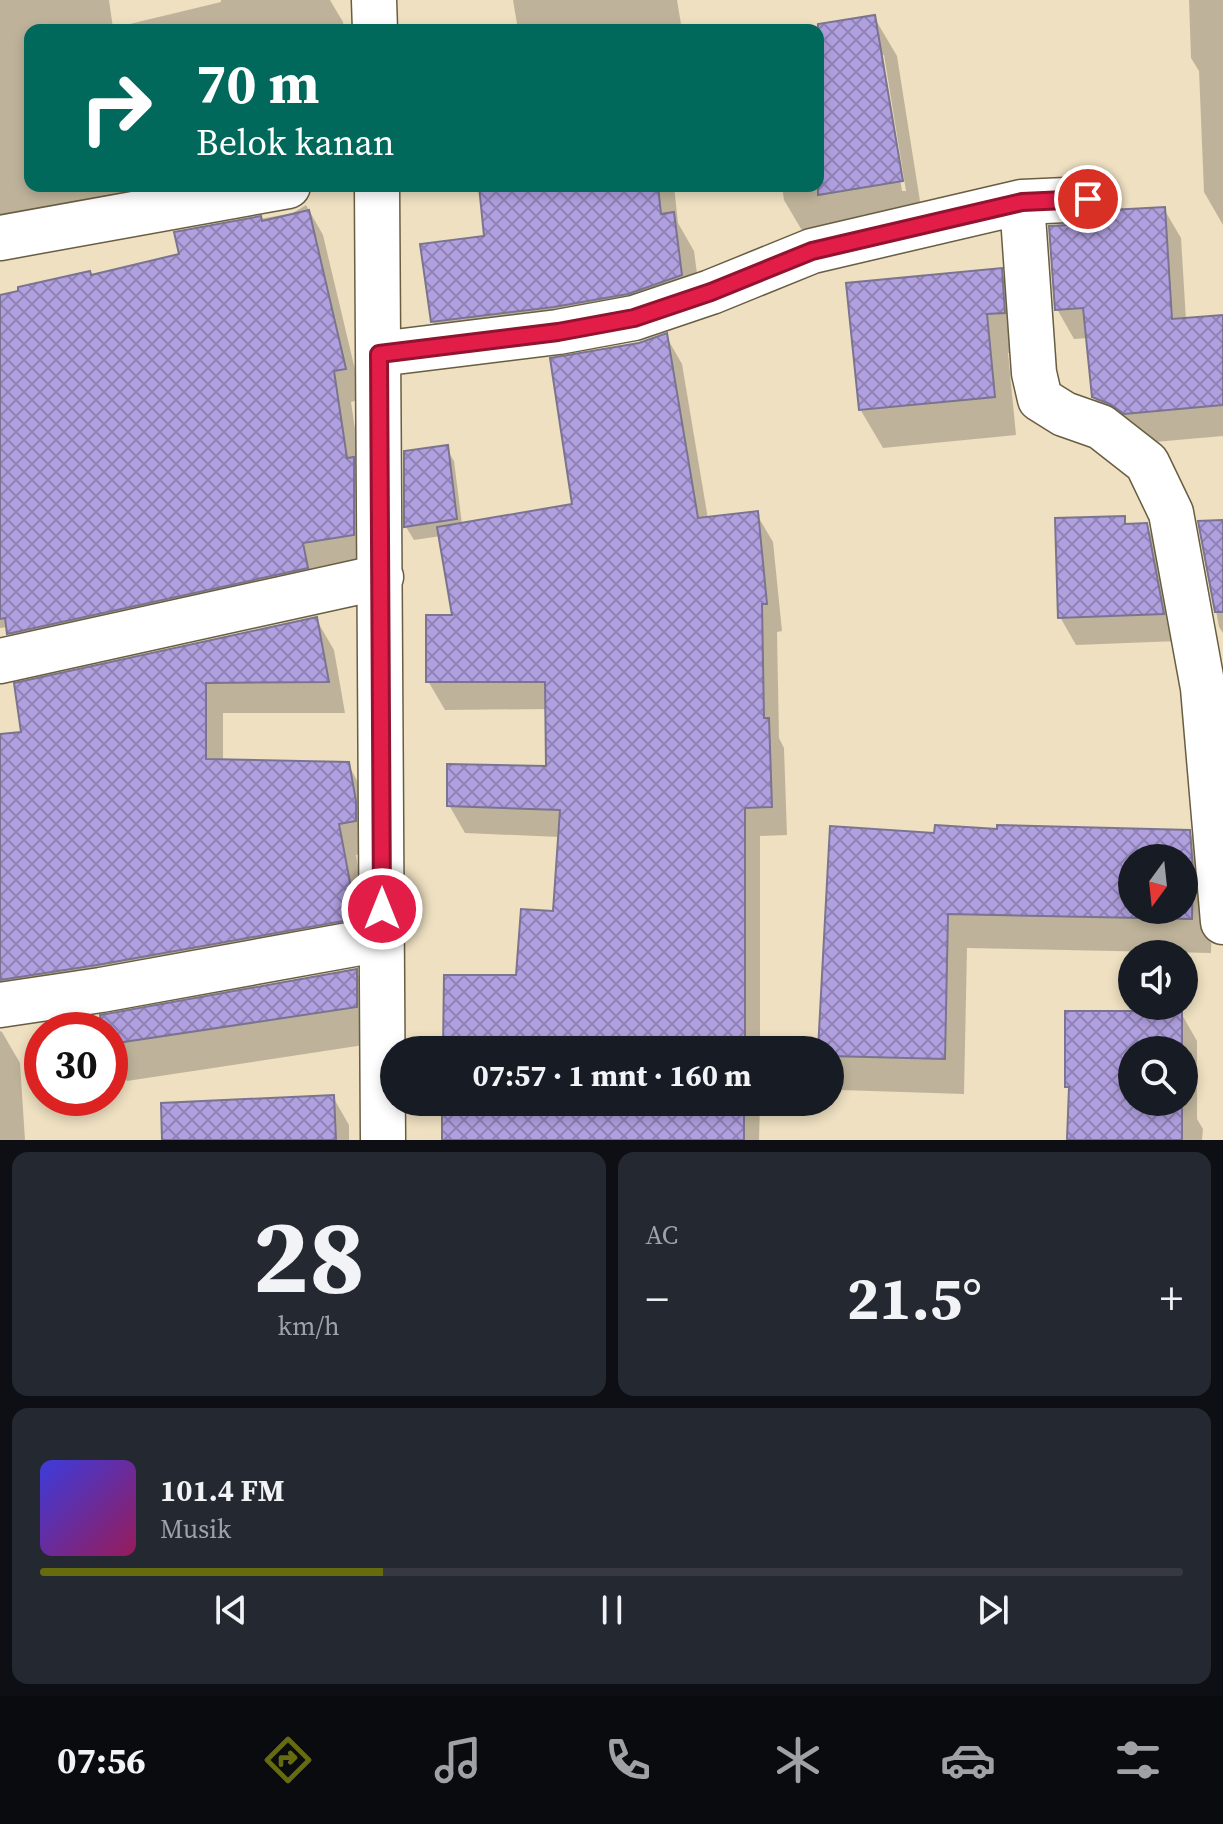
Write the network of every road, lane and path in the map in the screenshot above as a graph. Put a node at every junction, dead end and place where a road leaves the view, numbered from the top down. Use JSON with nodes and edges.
{"nodes":[{"id":1,"x":374,"y":0,"type":"edge"},
{"id":2,"x":375,"y":24,"type":"edge"},
{"id":3,"x":255,"y":192,"type":"edge"},
{"id":4,"x":377,"y":192,"type":"edge"},
{"id":5,"x":1088,"y":199,"type":"dead end"},
{"id":6,"x":1022,"y":202,"type":"junction"},
{"id":7,"x":0,"y":238,"type":"edge"},
{"id":8,"x":379,"y":354,"type":"junction"},
{"id":9,"x":381,"y":577,"type":"junction"},
{"id":10,"x":0,"y":661,"type":"edge"},
{"id":11,"x":1223,"y":922,"type":"edge"},
{"id":12,"x":382,"y":939,"type":"junction"},
{"id":13,"x":0,"y":1005,"type":"edge"},
{"id":14,"x":383,"y":1140,"type":"edge"}],
"edges":[{"from":1,"to":2,"type":"street"},
{"from":3,"to":7,"type":"street"},
{"from":4,"to":8,"type":"street"},
{"from":5,"to":6,"type":"street"},
{"from":6,"to":8,"type":"street"},
{"from":6,"to":11,"type":"street"},
{"from":8,"to":9,"type":"street"},
{"from":9,"to":10,"type":"street"},
{"from":9,"to":12,"type":"street"},
{"from":12,"to":13,"type":"street"},
{"from":12,"to":14,"type":"street"}]}
